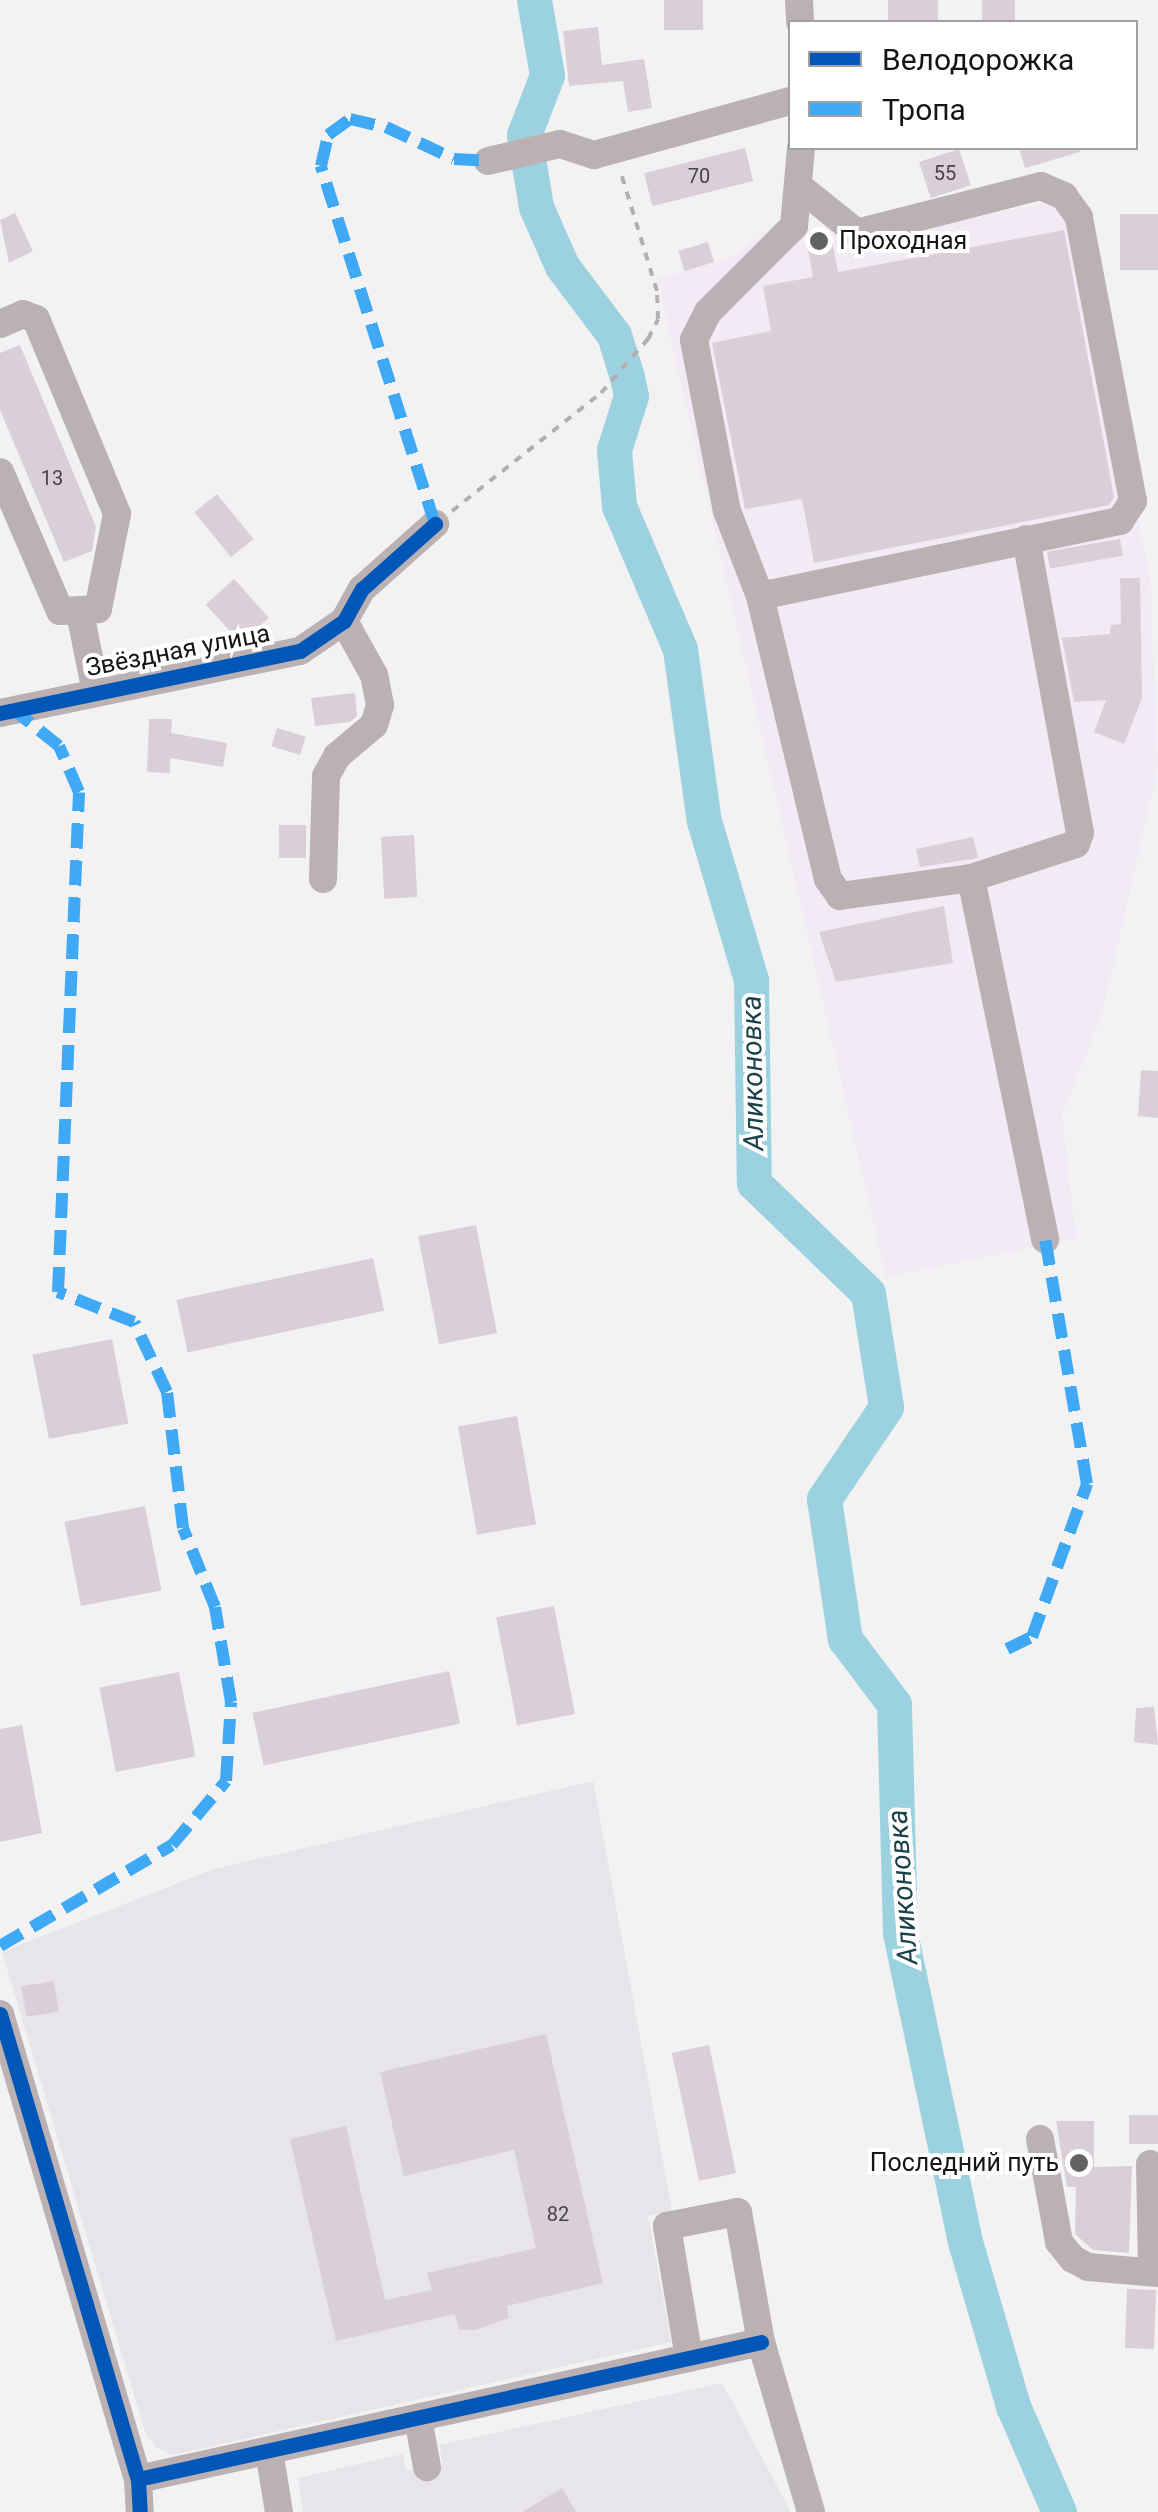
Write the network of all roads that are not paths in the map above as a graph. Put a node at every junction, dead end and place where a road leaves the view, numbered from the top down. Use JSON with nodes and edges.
{"nodes":[{"id":1,"x":788,"y":102,"type":"edge"},
{"id":2,"x":801,"y":150,"type":"edge"},
{"id":3,"x":488,"y":161,"type":"dead end"},
{"id":4,"x":801,"y":188,"type":"junction"},
{"id":5,"x":0,"y":324,"type":"edge"},
{"id":6,"x":0,"y":472,"type":"edge"},
{"id":7,"x":435,"y":524,"type":"road end"},
{"id":8,"x":1026,"y":539,"type":"junction"},
{"id":9,"x":760,"y":596,"type":"junction"},
{"id":10,"x":80,"y":613,"type":"junction"},
{"id":11,"x":344,"y":621,"type":"junction"},
{"id":12,"x":96,"y":692,"type":"junction"},
{"id":13,"x":0,"y":713,"type":"edge"},
{"id":14,"x":971,"y":878,"type":"junction"},
{"id":15,"x":323,"y":879,"type":"dead end"},
{"id":16,"x":1045,"y":1239,"type":"dead end"},
{"id":17,"x":0,"y":2014,"type":"edge"},
{"id":18,"x":1040,"y":2139,"type":"dead end"},
{"id":19,"x":1150,"y":2164,"type":"dead end"},
{"id":20,"x":1155,"y":2270,"type":"edge"},
{"id":21,"x":761,"y":2342,"type":"junction"},
{"id":22,"x":689,"y":2358,"type":"junction"},
{"id":23,"x":418,"y":2418,"type":"junction"},
{"id":24,"x":268,"y":2451,"type":"junction"},
{"id":25,"x":427,"y":2467,"type":"dead end"},
{"id":26,"x":138,"y":2479,"type":"junction"},
{"id":27,"x":140,"y":2512,"type":"edge"},
{"id":28,"x":280,"y":2512,"type":"edge"},
{"id":29,"x":811,"y":2512,"type":"edge"}],
"edges":[{"from":1,"to":3,"type":"street"},
{"from":2,"to":4,"type":"street"},
{"from":4,"to":8,"type":"street"},
{"from":4,"to":9,"type":"street"},
{"from":5,"to":10,"type":"street"},
{"from":6,"to":10,"type":"street"},
{"from":7,"to":11,"type":"street","name":"Звёздная улица"},
{"from":8,"to":9,"type":"street"},
{"from":8,"to":14,"type":"street"},
{"from":9,"to":14,"type":"street"},
{"from":10,"to":12,"type":"street"},
{"from":11,"to":12,"type":"street","name":"Звёздная улица"},
{"from":11,"to":15,"type":"street"},
{"from":12,"to":13,"type":"street","name":"Звёздная улица"},
{"from":14,"to":16,"type":"street"},
{"from":17,"to":26,"type":"street"},
{"from":18,"to":20,"type":"street"},
{"from":19,"to":20,"type":"street"},
{"from":21,"to":22,"type":"street"},
{"from":21,"to":22,"type":"street"},
{"from":21,"to":29,"type":"street"},
{"from":22,"to":23,"type":"street"},
{"from":23,"to":24,"type":"street"},
{"from":23,"to":25,"type":"street"},
{"from":24,"to":26,"type":"street"},
{"from":24,"to":28,"type":"street"},
{"from":26,"to":27,"type":"street"}]}
